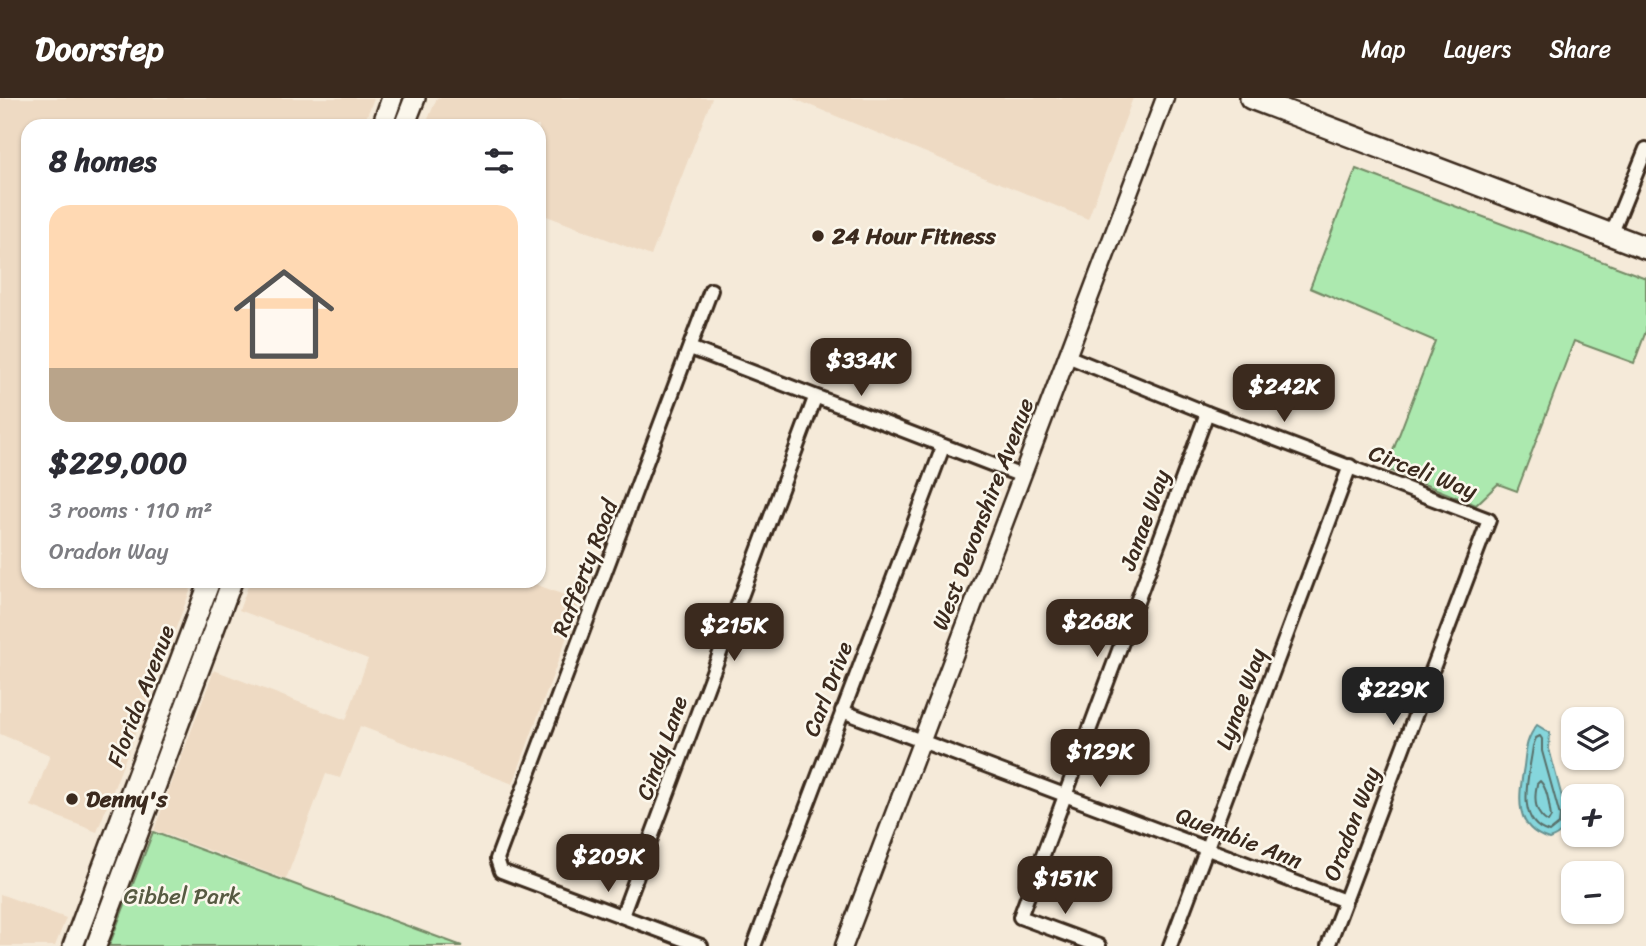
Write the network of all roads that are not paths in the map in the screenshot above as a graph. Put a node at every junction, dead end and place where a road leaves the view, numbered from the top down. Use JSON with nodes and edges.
{"nodes":[{"id":1,"x":392,"y":98,"type":"edge"},
{"id":2,"x":415,"y":98,"type":"edge"},
{"id":3,"x":1165,"y":98,"type":"edge"},
{"id":4,"x":1251,"y":98,"type":"edge"},
{"id":5,"x":384,"y":119,"type":"edge"},
{"id":6,"x":407,"y":119,"type":"edge"},
{"id":7,"x":1646,"y":149,"type":"edge"},
{"id":8,"x":1611,"y":235,"type":"junction"},
{"id":9,"x":1646,"y":248,"type":"edge"},
{"id":10,"x":711,"y":290,"type":"dead end"},
{"id":11,"x":690,"y":348,"type":"junction"},
{"id":12,"x":1067,"y":356,"type":"junction"},
{"id":13,"x":815,"y":398,"type":"junction"},
{"id":14,"x":1207,"y":413,"type":"junction"},
{"id":15,"x":943,"y":447,"type":"junction"},
{"id":16,"x":1350,"y":466,"type":"junction"},
{"id":17,"x":1022,"y":476,"type":"junction"},
{"id":18,"x":1489,"y":520,"type":"joint"},
{"id":19,"x":208,"y":588,"type":"edge"},
{"id":20,"x":229,"y":588,"type":"edge"},
{"id":21,"x":201,"y":607,"type":"junction"},
{"id":22,"x":187,"y":703,"type":"junction"},
{"id":23,"x":842,"y":711,"type":"junction"},
{"id":24,"x":153,"y":734,"type":"junction"},
{"id":25,"x":922,"y":741,"type":"junction"},
{"id":26,"x":1064,"y":793,"type":"junction"},
{"id":27,"x":147,"y":809,"type":"junction"},
{"id":28,"x":1208,"y":848,"type":"junction"},
{"id":29,"x":1345,"y":901,"type":"junction"},
{"id":30,"x":622,"y":916,"type":"junction"},
{"id":31,"x":73,"y":946,"type":"edge"},
{"id":32,"x":96,"y":946,"type":"edge"},
{"id":33,"x":701,"y":946,"type":"edge"},
{"id":34,"x":754,"y":946,"type":"edge"},
{"id":35,"x":845,"y":946,"type":"edge"},
{"id":36,"x":1099,"y":946,"type":"edge"},
{"id":37,"x":1170,"y":946,"type":"edge"},
{"id":38,"x":1328,"y":946,"type":"edge"}],
"edges":[{"from":1,"to":5,"type":"main road"},
{"from":2,"to":6,"type":"main road"},
{"from":3,"to":12,"type":"street","name":"West Devonshire Avenue"},
{"from":4,"to":8,"type":"highway"},
{"from":7,"to":8,"type":"street"},
{"from":8,"to":9,"type":"highway"},
{"from":10,"to":11,"type":"street","name":"Rafferty Road"},
{"from":11,"to":13,"type":"street"},
{"from":11,"to":30,"type":"street","name":"Rafferty Road"},
{"from":12,"to":14,"type":"street","name":"Circeli Way"},
{"from":12,"to":17,"type":"street","name":"West Devonshire Avenue"},
{"from":13,"to":15,"type":"street"},
{"from":13,"to":30,"type":"street","name":"Cindy Lane"},
{"from":14,"to":16,"type":"street","name":"Circeli Way"},
{"from":14,"to":26,"type":"street","name":"Janae Way"},
{"from":15,"to":17,"type":"street"},
{"from":15,"to":23,"type":"street","name":"Carl Drive"},
{"from":16,"to":18,"type":"street","name":"Circeli Way"},
{"from":16,"to":28,"type":"street","name":"Lynae Way"},
{"from":17,"to":25,"type":"street","name":"West Devonshire Avenue"},
{"from":18,"to":29,"type":"street","name":"Oradon Way"},
{"from":19,"to":21,"type":"main road","name":"Florida Avenue"},
{"from":20,"to":22,"type":"main road","name":"Florida Avenue"},
{"from":21,"to":22,"type":"main road"},
{"from":21,"to":24,"type":"main road","name":"Florida Avenue"},
{"from":22,"to":27,"type":"main road","name":"Florida Avenue"},
{"from":23,"to":25,"type":"street","name":"Quembie Ann"},
{"from":23,"to":34,"type":"street","name":"Carl Drive"},
{"from":24,"to":27,"type":"main road"},
{"from":24,"to":31,"type":"main road","name":"Florida Avenue"},
{"from":25,"to":26,"type":"street","name":"Quembie Ann"},
{"from":25,"to":35,"type":"street","name":"West Devonshire Avenue"},
{"from":26,"to":28,"type":"street","name":"Quembie Ann"},
{"from":26,"to":36,"type":"street","name":"Janae Way"},
{"from":27,"to":32,"type":"main road","name":"Florida Avenue"},
{"from":28,"to":29,"type":"street","name":"Quembie Ann"},
{"from":28,"to":37,"type":"street","name":"Lynae Way"},
{"from":29,"to":38,"type":"street","name":"Oradon Way"},
{"from":30,"to":33,"type":"street"}]}
